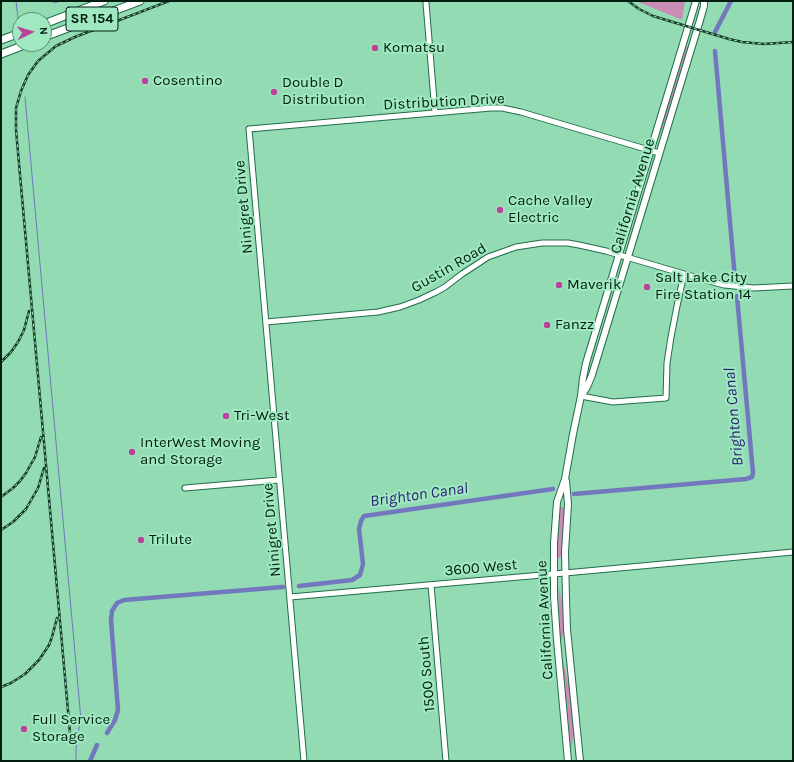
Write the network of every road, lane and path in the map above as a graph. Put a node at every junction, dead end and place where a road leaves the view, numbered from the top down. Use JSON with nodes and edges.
{"nodes":[{"id":1,"x":104,"y":1,"type":"edge"},
{"id":2,"x":140,"y":1,"type":"edge"},
{"id":3,"x":696,"y":1,"type":"edge"},
{"id":4,"x":704,"y":1,"type":"edge"},
{"id":5,"x":426,"y":3,"type":"dead end"},
{"id":6,"x":52,"y":21,"type":"edge"},
{"id":7,"x":52,"y":34,"type":"edge"},
{"id":8,"x":12,"y":36,"type":"edge"},
{"id":9,"x":1,"y":40,"type":"edge"},
{"id":10,"x":12,"y":50,"type":"edge"},
{"id":11,"x":1,"y":54,"type":"edge"},
{"id":12,"x":435,"y":113,"type":"junction"},
{"id":13,"x":249,"y":129,"type":"joint"},
{"id":14,"x":651,"y":150,"type":"junction"},
{"id":15,"x":660,"y":152,"type":"junction"},
{"id":16,"x":619,"y":255,"type":"junction"},
{"id":17,"x":628,"y":257,"type":"junction"},
{"id":18,"x":684,"y":274,"type":"junction"},
{"id":19,"x":793,"y":286,"type":"edge"},
{"id":20,"x":266,"y":322,"type":"junction"},
{"id":21,"x":581,"y":396,"type":"junction"},
{"id":22,"x":565,"y":479,"type":"junction"},
{"id":23,"x":279,"y":480,"type":"junction"},
{"id":24,"x":185,"y":488,"type":"dead end"},
{"id":25,"x":793,"y":552,"type":"edge"},
{"id":26,"x":565,"y":573,"type":"junction"},
{"id":27,"x":554,"y":574,"type":"junction"},
{"id":28,"x":431,"y":584,"type":"junction"},
{"id":29,"x":290,"y":597,"type":"junction"},
{"id":30,"x":569,"y":650,"type":"junction"},
{"id":31,"x":558,"y":651,"type":"junction"},
{"id":32,"x":568,"y":759,"type":"edge"},
{"id":33,"x":579,"y":759,"type":"edge"},
{"id":34,"x":304,"y":761,"type":"edge"},
{"id":35,"x":446,"y":761,"type":"edge"}],
"edges":[{"from":1,"to":6,"type":"highway","number":"SR 154"},
{"from":2,"to":7,"type":"highway","number":"SR 154"},
{"from":3,"to":14,"type":"main road","name":"California Avenue"},
{"from":4,"to":15,"type":"main road","name":"California Avenue"},
{"from":5,"to":12,"type":"street"},
{"from":8,"to":9,"type":"highway"},
{"from":10,"to":11,"type":"highway"},
{"from":12,"to":13,"type":"street","name":"Distribution Drive"},
{"from":12,"to":14,"type":"street","name":"Distribution Drive"},
{"from":13,"to":20,"type":"street","name":"Ninigret Drive"},
{"from":14,"to":15,"type":"street","name":"Distribution Drive"},
{"from":14,"to":16,"type":"main road","name":"California Avenue"},
{"from":15,"to":17,"type":"main road","name":"California Avenue"},
{"from":16,"to":17,"type":"street","name":"Gustin Road"},
{"from":16,"to":20,"type":"street","name":"Gustin Road"},
{"from":16,"to":21,"type":"main road","name":"California Avenue"},
{"from":17,"to":18,"type":"street","name":"Gustin Road"},
{"from":17,"to":21,"type":"main road","name":"California Avenue"},
{"from":18,"to":19,"type":"street","name":"Gustin Road"},
{"from":18,"to":21,"type":"street"},
{"from":20,"to":23,"type":"street","name":"Ninigret Drive"},
{"from":21,"to":22,"type":"main road","name":"California Avenue"},
{"from":22,"to":26,"type":"main road","name":"California Avenue"},
{"from":22,"to":27,"type":"main road","name":"California Avenue"},
{"from":23,"to":24,"type":"street"},
{"from":23,"to":29,"type":"street","name":"Ninigret Drive"},
{"from":25,"to":26,"type":"street","name":"3600 West"},
{"from":26,"to":27,"type":"street","name":"3600 West"},
{"from":26,"to":30,"type":"main road","name":"California Avenue"},
{"from":27,"to":28,"type":"street","name":"3600 West"},
{"from":27,"to":31,"type":"main road","name":"California Avenue"},
{"from":28,"to":29,"type":"street","name":"3600 West"},
{"from":28,"to":35,"type":"street","name":"1500 South"},
{"from":29,"to":34,"type":"street","name":"Ninigret Drive"},
{"from":30,"to":31,"type":"main road"},
{"from":30,"to":33,"type":"main road","name":"California Avenue"},
{"from":31,"to":32,"type":"main road","name":"California Avenue"},
{"from":32,"to":33,"type":"main road"}]}
